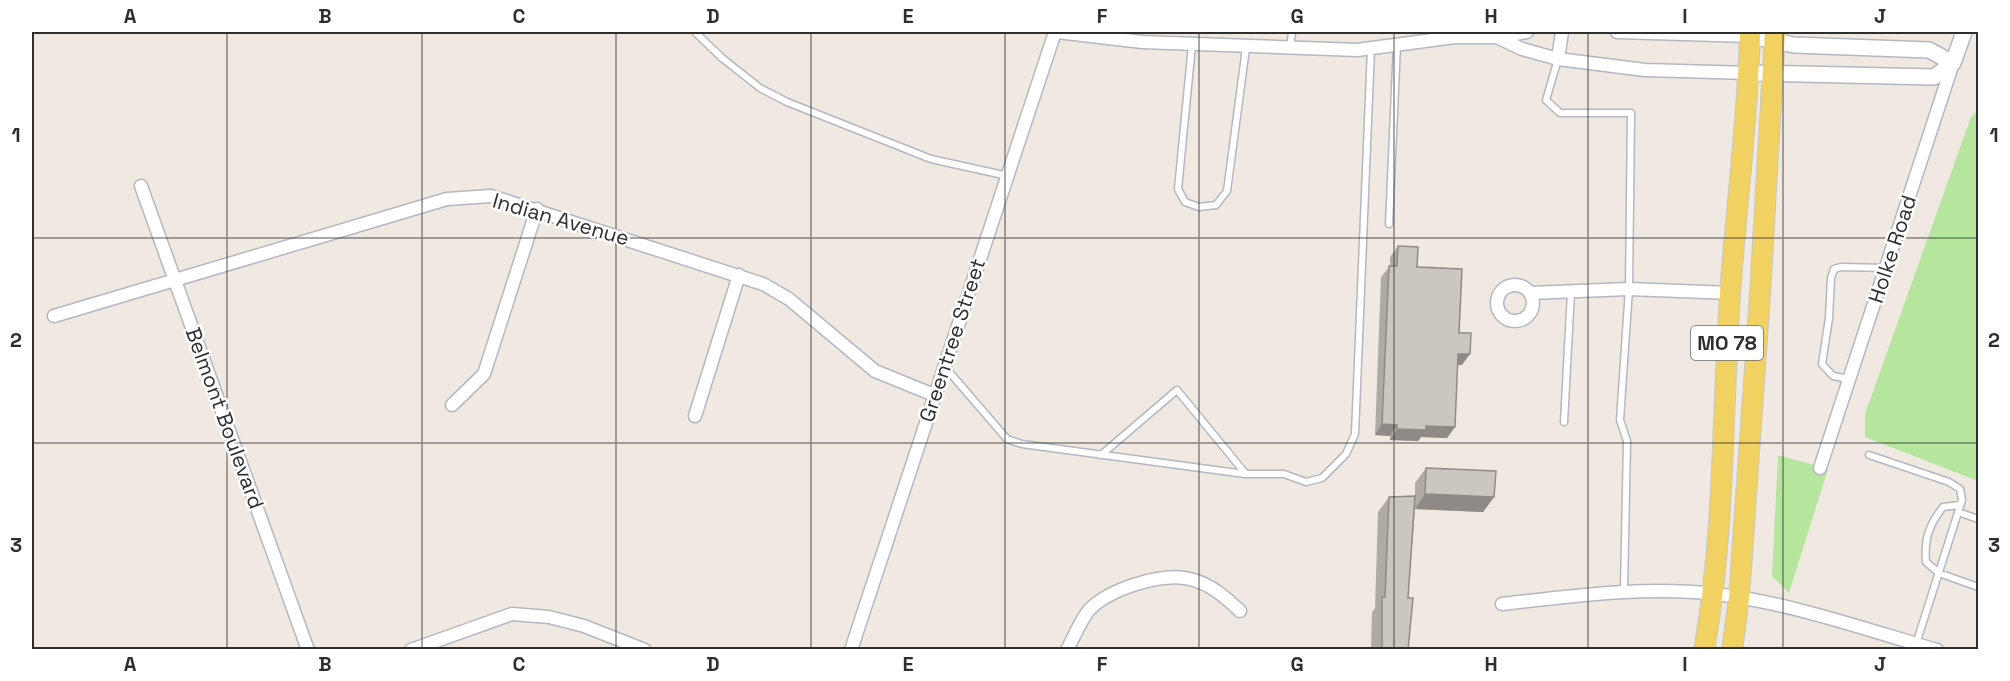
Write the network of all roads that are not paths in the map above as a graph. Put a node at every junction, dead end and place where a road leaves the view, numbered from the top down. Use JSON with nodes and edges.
{"nodes":[{"id":1,"x":695,"y":32,"type":"edge"},
{"id":2,"x":1056,"y":32,"type":"edge"},
{"id":3,"x":1292,"y":32,"type":"edge"},
{"id":4,"x":1527,"y":32,"type":"edge"},
{"id":5,"x":1562,"y":32,"type":"edge"},
{"id":6,"x":1617,"y":32,"type":"edge"},
{"id":7,"x":1964,"y":32,"type":"edge"},
{"id":8,"x":1077,"y":33,"type":"edge"},
{"id":9,"x":1750,"y":34,"type":"edge"},
{"id":10,"x":1775,"y":36,"type":"edge"},
{"id":11,"x":1497,"y":37,"type":"junction"},
{"id":12,"x":1192,"y":45,"type":"junction"},
{"id":13,"x":1397,"y":45,"type":"junction"},
{"id":14,"x":1246,"y":48,"type":"junction"},
{"id":15,"x":1371,"y":48,"type":"junction"},
{"id":16,"x":1290,"y":49,"type":"junction"},
{"id":17,"x":1558,"y":59,"type":"junction"},
{"id":18,"x":1953,"y":63,"type":"junction"},
{"id":19,"x":1750,"y":73,"type":"junction"},
{"id":20,"x":1773,"y":74,"type":"junction"},
{"id":21,"x":1009,"y":176,"type":"junction"},
{"id":22,"x":141,"y":186,"type":"dead end"},
{"id":23,"x":537,"y":209,"type":"junction"},
{"id":24,"x":1389,"y":224,"type":"dead end"},
{"id":25,"x":1886,"y":268,"type":"junction"},
{"id":26,"x":739,"y":275,"type":"junction"},
{"id":27,"x":175,"y":280,"type":"junction"},
{"id":28,"x":1629,"y":289,"type":"junction"},
{"id":29,"x":1571,"y":291,"type":"junction"},
{"id":30,"x":1530,"y":293,"type":"dead end"},
{"id":31,"x":1730,"y":293,"type":"junction"},
{"id":32,"x":54,"y":316,"type":"dead end"},
{"id":33,"x":944,"y":366,"type":"junction"},
{"id":34,"x":1849,"y":379,"type":"junction"},
{"id":35,"x":934,"y":395,"type":"junction"},
{"id":36,"x":452,"y":405,"type":"dead end"},
{"id":37,"x":695,"y":416,"type":"dead end"},
{"id":38,"x":1564,"y":422,"type":"dead end"},
{"id":39,"x":1101,"y":454,"type":"junction"},
{"id":40,"x":1869,"y":454,"type":"dead end"},
{"id":41,"x":1820,"y":468,"type":"dead end"},
{"id":42,"x":1245,"y":474,"type":"junction"},
{"id":43,"x":1959,"y":509,"type":"junction"},
{"id":44,"x":1978,"y":519,"type":"edge"},
{"id":45,"x":1939,"y":573,"type":"junction"},
{"id":46,"x":1978,"y":586,"type":"edge"},
{"id":47,"x":1624,"y":590,"type":"junction"},
{"id":48,"x":1714,"y":594,"type":"junction"},
{"id":49,"x":1739,"y":598,"type":"junction"},
{"id":50,"x":1502,"y":604,"type":"dead end"},
{"id":51,"x":1240,"y":611,"type":"dead end"},
{"id":52,"x":1916,"y":644,"type":"junction"},
{"id":53,"x":309,"y":650,"type":"edge"},
{"id":54,"x":411,"y":650,"type":"edge"},
{"id":55,"x":645,"y":650,"type":"edge"},
{"id":56,"x":852,"y":650,"type":"edge"},
{"id":57,"x":1067,"y":650,"type":"edge"},
{"id":58,"x":1704,"y":650,"type":"edge"},
{"id":59,"x":1732,"y":650,"type":"edge"},
{"id":60,"x":1937,"y":650,"type":"edge"}],
"edges":[{"from":1,"to":21,"type":"lane"},
{"from":2,"to":8,"type":"street"},
{"from":2,"to":21,"type":"street","name":"Greentree Street"},
{"from":3,"to":16,"type":"lane"},
{"from":4,"to":11,"type":"street"},
{"from":5,"to":17,"type":"street"},
{"from":6,"to":9,"type":"street"},
{"from":7,"to":18,"type":"street","name":"Holke Road"},
{"from":8,"to":12,"type":"street"},
{"from":9,"to":10,"type":"street"},
{"from":9,"to":19,"type":"main road","number":"MO 78"},
{"from":10,"to":18,"type":"street"},
{"from":10,"to":20,"type":"main road","number":"MO 78"},
{"from":11,"to":13,"type":"street"},
{"from":11,"to":17,"type":"street"},
{"from":12,"to":14,"type":"street"},
{"from":12,"to":14,"type":"lane"},
{"from":13,"to":15,"type":"street"},
{"from":13,"to":24,"type":"lane"},
{"from":14,"to":16,"type":"street"},
{"from":15,"to":16,"type":"street"},
{"from":15,"to":42,"type":"lane"},
{"from":17,"to":19,"type":"street"},
{"from":17,"to":28,"type":"lane"},
{"from":18,"to":20,"type":"street"},
{"from":18,"to":25,"type":"street","name":"Holke Road"},
{"from":19,"to":20,"type":"street"},
{"from":19,"to":31,"type":"main road","number":"MO 78"},
{"from":20,"to":49,"type":"main road","number":"MO 78"},
{"from":21,"to":33,"type":"street","name":"Greentree Street"},
{"from":22,"to":27,"type":"street","name":"Belmont Boulevard"},
{"from":23,"to":26,"type":"street","name":"Indian Avenue"},
{"from":23,"to":27,"type":"street","name":"Indian Avenue"},
{"from":23,"to":36,"type":"street"},
{"from":25,"to":34,"type":"street","name":"Holke Road"},
{"from":25,"to":34,"type":"lane"},
{"from":26,"to":35,"type":"street","name":"Indian Avenue"},
{"from":26,"to":37,"type":"street"},
{"from":27,"to":32,"type":"street","name":"Indian Avenue"},
{"from":27,"to":53,"type":"street","name":"Belmont Boulevard"},
{"from":28,"to":29,"type":"street"},
{"from":28,"to":31,"type":"street"},
{"from":28,"to":47,"type":"lane"},
{"from":29,"to":30,"type":"street"},
{"from":29,"to":38,"type":"lane"},
{"from":31,"to":48,"type":"main road","number":"MO 78"},
{"from":33,"to":35,"type":"street","name":"Greentree Street"},
{"from":33,"to":39,"type":"lane"},
{"from":34,"to":41,"type":"street","name":"Holke Road"},
{"from":35,"to":56,"type":"street","name":"Greentree Street"},
{"from":39,"to":42,"type":"lane"},
{"from":39,"to":42,"type":"lane"},
{"from":40,"to":43,"type":"lane"},
{"from":43,"to":44,"type":"lane"},
{"from":43,"to":45,"type":"lane"},
{"from":43,"to":45,"type":"lane"},
{"from":45,"to":46,"type":"lane"},
{"from":45,"to":52,"type":"lane"},
{"from":47,"to":48,"type":"street"},
{"from":47,"to":50,"type":"street"},
{"from":48,"to":49,"type":"street"},
{"from":48,"to":58,"type":"main road","number":"MO 78"},
{"from":49,"to":52,"type":"street"},
{"from":49,"to":59,"type":"main road","number":"MO 78"},
{"from":51,"to":57,"type":"street"},
{"from":52,"to":60,"type":"street"},
{"from":54,"to":55,"type":"street"}]}
